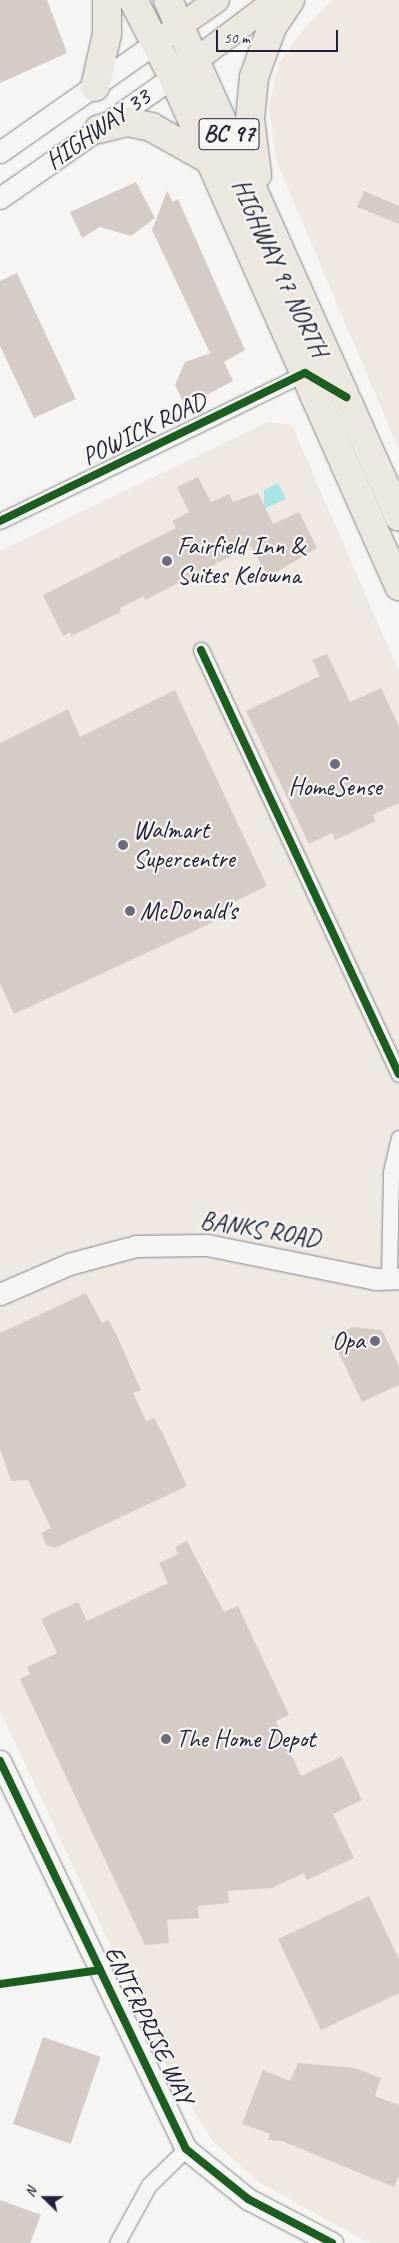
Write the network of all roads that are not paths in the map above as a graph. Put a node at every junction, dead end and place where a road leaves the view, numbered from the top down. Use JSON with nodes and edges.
{"nodes":[{"id":1,"x":107,"y":0,"type":"edge"},
{"id":2,"x":133,"y":0,"type":"edge"},
{"id":3,"x":168,"y":0,"type":"edge"},
{"id":4,"x":217,"y":0,"type":"edge"},
{"id":5,"x":276,"y":0,"type":"edge"},
{"id":6,"x":290,"y":0,"type":"edge"},
{"id":7,"x":180,"y":26,"type":"junction"},
{"id":8,"x":155,"y":43,"type":"junction"},
{"id":9,"x":197,"y":61,"type":"junction"},
{"id":10,"x":173,"y":77,"type":"junction"},
{"id":11,"x":96,"y":87,"type":"junction"},
{"id":12,"x":99,"y":129,"type":"junction"},
{"id":13,"x":0,"y":152,"type":"edge"},
{"id":14,"x":206,"y":158,"type":"junction"},
{"id":15,"x":0,"y":198,"type":"edge"},
{"id":16,"x":262,"y":206,"type":"junction"},
{"id":17,"x":306,"y":373,"type":"junction"},
{"id":18,"x":346,"y":397,"type":"junction"},
{"id":19,"x":399,"y":517,"type":"edge"},
{"id":20,"x":0,"y":520,"type":"edge"},
{"id":21,"x":399,"y":586,"type":"edge"},
{"id":22,"x":201,"y":650,"type":"dead end"},
{"id":23,"x":399,"y":1074,"type":"edge"},
{"id":24,"x":399,"y":1138,"type":"edge"},
{"id":25,"x":394,"y":1278,"type":"edge"},
{"id":26,"x":0,"y":1294,"type":"edge"},
{"id":27,"x":0,"y":1761,"type":"edge"},
{"id":28,"x":186,"y":2149,"type":"junction"},
{"id":29,"x":117,"y":2243,"type":"edge"},
{"id":30,"x":332,"y":2243,"type":"edge"}],
"edges":[{"from":1,"to":11,"type":"highway"},
{"from":2,"to":8,"type":"highway","name":"HIGHWAY 97 NORTH","number":"BC 97"},
{"from":3,"to":7,"type":"highway","name":"HIGHWAY 97 NORTH","number":"BC 97"},
{"from":4,"to":7,"type":"main road","name":"HIGHWAY 33"},
{"from":5,"to":9,"type":"main road","name":"HIGHWAY 33"},
{"from":6,"to":16,"type":"highway"},
{"from":7,"to":8,"type":"main road","name":"HIGHWAY 33"},
{"from":7,"to":9,"type":"highway","name":"HIGHWAY 97 NORTH","number":"BC 97"},
{"from":8,"to":10,"type":"highway","name":"HIGHWAY 97 NORTH","number":"BC 97"},
{"from":8,"to":11,"type":"street","name":"HIGHWAY 33"},
{"from":9,"to":10,"type":"main road","name":"HIGHWAY 33"},
{"from":9,"to":16,"type":"highway","name":"HIGHWAY 97 NORTH","number":"BC 97"},
{"from":10,"to":12,"type":"street","name":"HIGHWAY 33"},
{"from":10,"to":14,"type":"highway","name":"HIGHWAY 97 NORTH","number":"BC 97"},
{"from":11,"to":13,"type":"street","name":"HIGHWAY 33"},
{"from":12,"to":14,"type":"highway"},
{"from":12,"to":15,"type":"street","name":"HIGHWAY 33"},
{"from":14,"to":17,"type":"highway","name":"HIGHWAY 97 NORTH","number":"BC 97"},
{"from":16,"to":18,"type":"highway","name":"HIGHWAY 97 NORTH","number":"BC 97"},
{"from":17,"to":18,"type":"highway"},
{"from":17,"to":20,"type":"street","name":"POWICK ROAD"},
{"from":17,"to":21,"type":"highway","name":"HIGHWAY 97 NORTH","number":"BC 97"},
{"from":18,"to":19,"type":"highway","name":"HIGHWAY 97 NORTH","number":"BC 97"},
{"from":22,"to":23,"type":"street"},
{"from":24,"to":25,"type":"street"},
{"from":25,"to":26,"type":"street","name":"BANKS ROAD"},
{"from":27,"to":28,"type":"street","name":"ENTERPRISE WAY"},
{"from":28,"to":29,"type":"street"},
{"from":28,"to":30,"type":"street","name":"ENTERPRISE WAY"}]}
